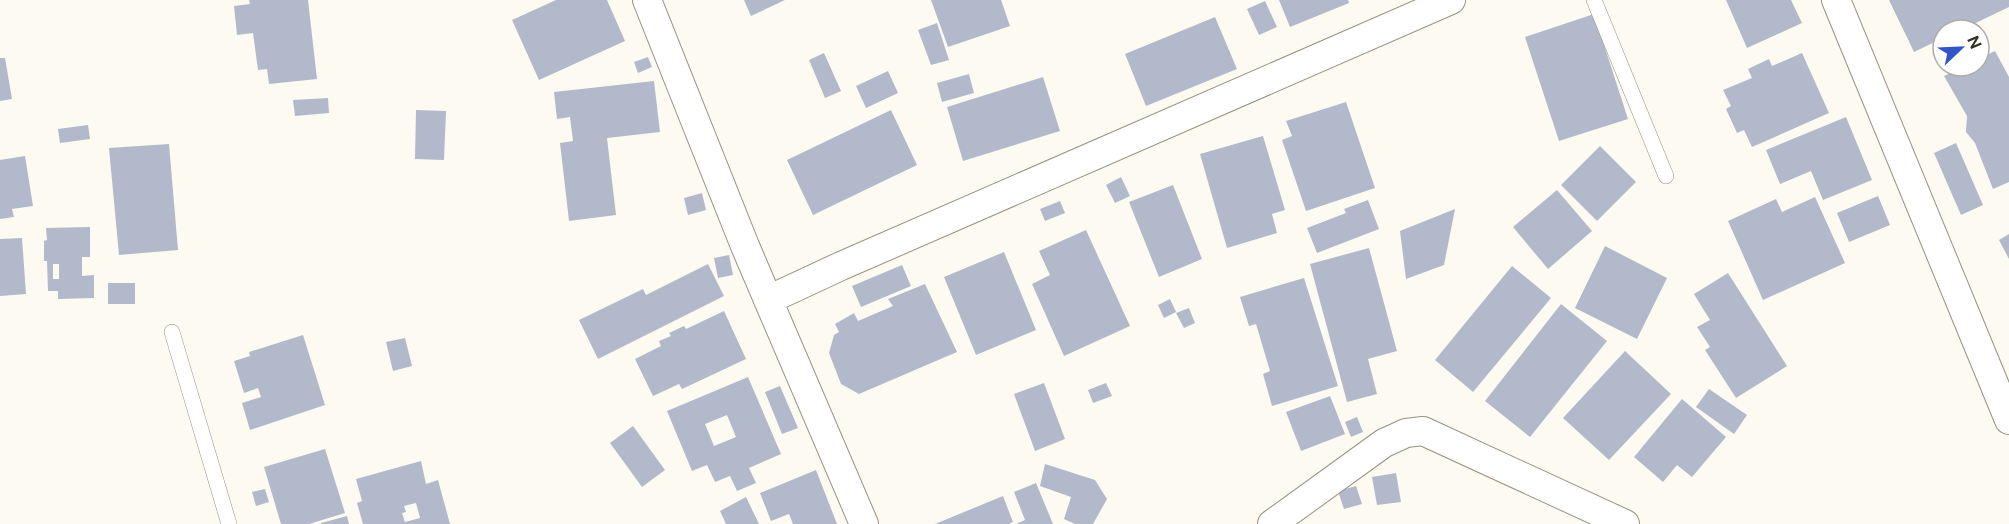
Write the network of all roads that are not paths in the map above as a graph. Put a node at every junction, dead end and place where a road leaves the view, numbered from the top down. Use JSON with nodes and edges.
{"nodes":[{"id":1,"x":648,"y":0,"type":"edge"},
{"id":2,"x":1451,"y":0,"type":"edge"},
{"id":3,"x":1594,"y":0,"type":"edge"},
{"id":4,"x":1836,"y":0,"type":"edge"},
{"id":5,"x":1422,"y":6,"type":"edge"},
{"id":6,"x":1666,"y":176,"type":"dead end"},
{"id":7,"x":768,"y":300,"type":"junction"},
{"id":8,"x":172,"y":332,"type":"dead end"},
{"id":9,"x":2009,"y":420,"type":"edge"},
{"id":10,"x":229,"y":524,"type":"edge"},
{"id":11,"x":864,"y":524,"type":"edge"},
{"id":12,"x":1272,"y":524,"type":"edge"},
{"id":13,"x":1625,"y":524,"type":"edge"}],
"edges":[{"from":1,"to":7,"type":"street"},
{"from":2,"to":5,"type":"street"},
{"from":3,"to":6,"type":"lane"},
{"from":4,"to":9,"type":"street"},
{"from":5,"to":7,"type":"street"},
{"from":7,"to":11,"type":"street"},
{"from":8,"to":10,"type":"lane"},
{"from":12,"to":13,"type":"street"}]}
